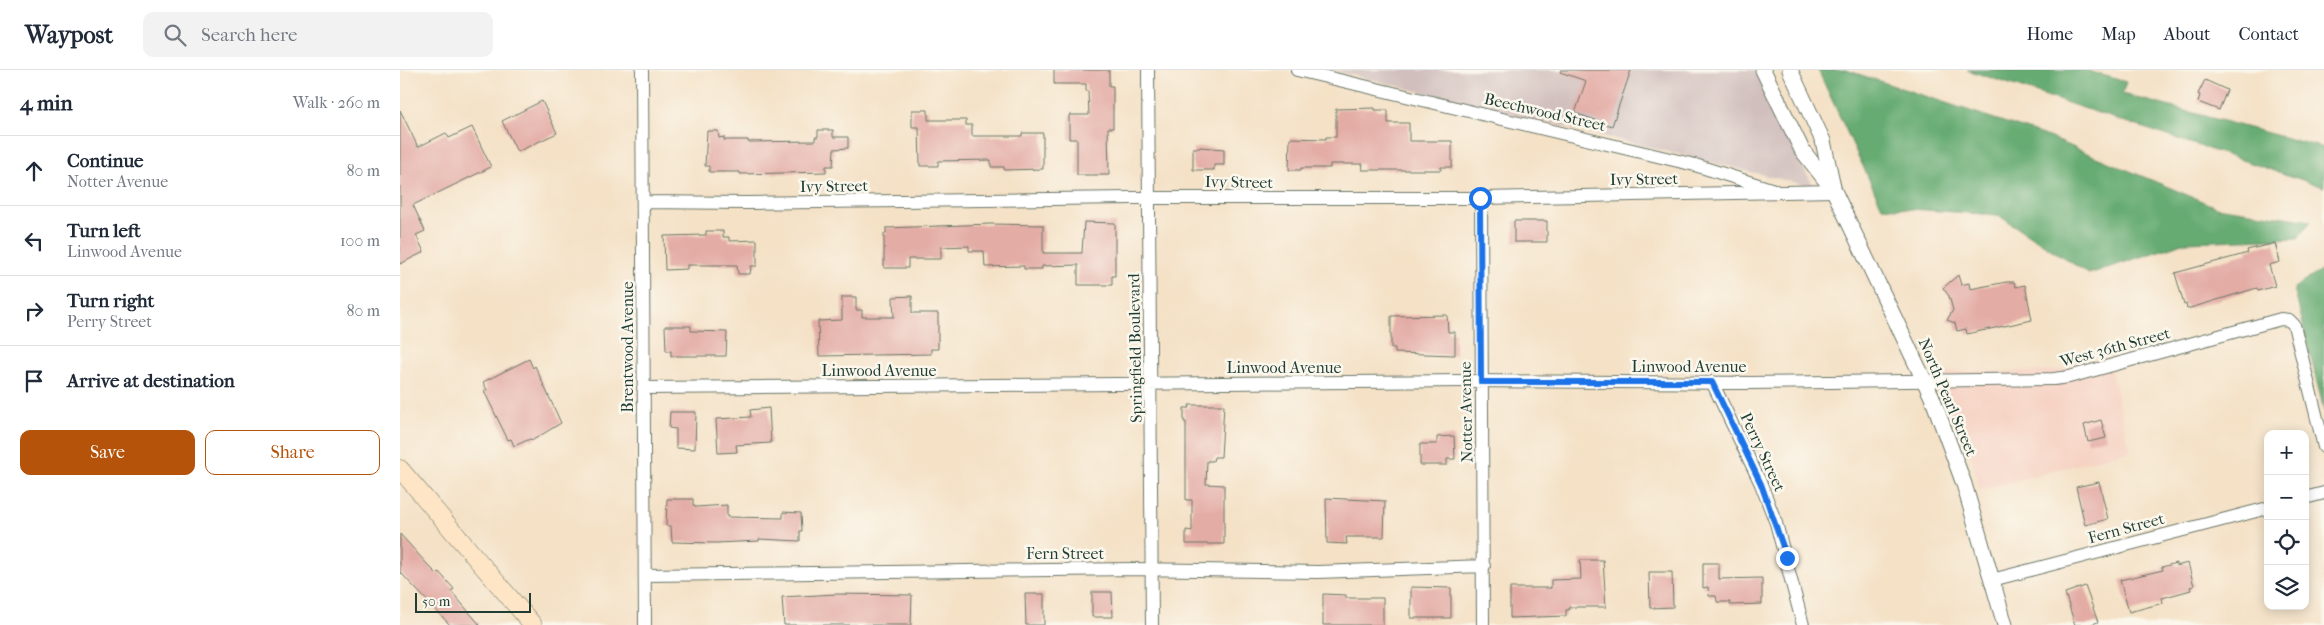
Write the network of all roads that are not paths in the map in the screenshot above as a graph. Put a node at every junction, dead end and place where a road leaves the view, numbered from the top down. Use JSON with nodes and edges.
{"nodes":[{"id":1,"x":642,"y":70,"type":"edge"},
{"id":2,"x":1148,"y":70,"type":"edge"},
{"id":3,"x":1297,"y":70,"type":"edge"},
{"id":4,"x":1763,"y":70,"type":"edge"},
{"id":5,"x":1790,"y":70,"type":"edge"},
{"id":6,"x":1834,"y":191,"type":"junction"},
{"id":7,"x":1783,"y":193,"type":"junction"},
{"id":8,"x":1150,"y":198,"type":"junction"},
{"id":9,"x":1480,"y":198,"type":"junction"},
{"id":10,"x":644,"y":202,"type":"junction"},
{"id":11,"x":1925,"y":381,"type":"junction"},
{"id":12,"x":1481,"y":382,"type":"junction"},
{"id":13,"x":1712,"y":382,"type":"junction"},
{"id":14,"x":1152,"y":384,"type":"junction"},
{"id":15,"x":643,"y":388,"type":"junction"},
{"id":16,"x":2324,"y":447,"type":"edge"},
{"id":17,"x":400,"y":469,"type":"edge"},
{"id":18,"x":2324,"y":493,"type":"edge"},
{"id":19,"x":2309,"y":497,"type":"edge"},
{"id":20,"x":2264,"y":509,"type":"edge"},
{"id":21,"x":1484,"y":566,"type":"junction"},
{"id":22,"x":1153,"y":569,"type":"junction"},
{"id":23,"x":646,"y":575,"type":"junction"},
{"id":24,"x":1992,"y":580,"type":"junction"},
{"id":25,"x":533,"y":625,"type":"edge"},
{"id":26,"x":645,"y":625,"type":"edge"},
{"id":27,"x":1152,"y":625,"type":"edge"},
{"id":28,"x":1484,"y":625,"type":"edge"},
{"id":29,"x":1803,"y":625,"type":"edge"},
{"id":30,"x":2005,"y":625,"type":"edge"}],
"edges":[{"from":1,"to":10,"type":"street","name":"Brentwood Avenue"},
{"from":2,"to":8,"type":"street","name":"Springfield Boulevard"},
{"from":3,"to":7,"type":"street","name":"Beechwood Street"},
{"from":4,"to":6,"type":"street","name":"North Pearl Street"},
{"from":5,"to":6,"type":"street","name":"North Pearl Street"},
{"from":6,"to":7,"type":"street","name":"Ivy Street"},
{"from":6,"to":11,"type":"street","name":"North Pearl Street"},
{"from":7,"to":9,"type":"street","name":"Ivy Street"},
{"from":8,"to":9,"type":"street","name":"Ivy Street"},
{"from":8,"to":10,"type":"street","name":"Ivy Street"},
{"from":8,"to":14,"type":"street","name":"Springfield Boulevard"},
{"from":9,"to":12,"type":"street","name":"Notter Avenue"},
{"from":10,"to":15,"type":"street","name":"Brentwood Avenue"},
{"from":11,"to":13,"type":"street","name":"Linwood Avenue"},
{"from":11,"to":16,"type":"street","name":"West 36th Street"},
{"from":11,"to":24,"type":"street","name":"North Pearl Street"},
{"from":12,"to":13,"type":"street","name":"Linwood Avenue"},
{"from":12,"to":14,"type":"street","name":"Linwood Avenue"},
{"from":12,"to":21,"type":"street","name":"Notter Avenue"},
{"from":13,"to":29,"type":"street","name":"Perry Street"},
{"from":14,"to":15,"type":"street","name":"Linwood Avenue"},
{"from":14,"to":22,"type":"street","name":"Springfield Boulevard"},
{"from":15,"to":23,"type":"street","name":"Brentwood Avenue"},
{"from":17,"to":25,"type":"main road"},
{"from":18,"to":19,"type":"street"},
{"from":20,"to":24,"type":"street","name":"Fern Street"},
{"from":21,"to":22,"type":"street","name":"Fern Street"},
{"from":21,"to":28,"type":"street","name":"Notter Avenue"},
{"from":22,"to":23,"type":"street","name":"Fern Street"},
{"from":22,"to":27,"type":"street","name":"Springfield Boulevard"},
{"from":23,"to":26,"type":"street","name":"Brentwood Avenue"},
{"from":24,"to":30,"type":"street","name":"North Pearl Street"}]}
